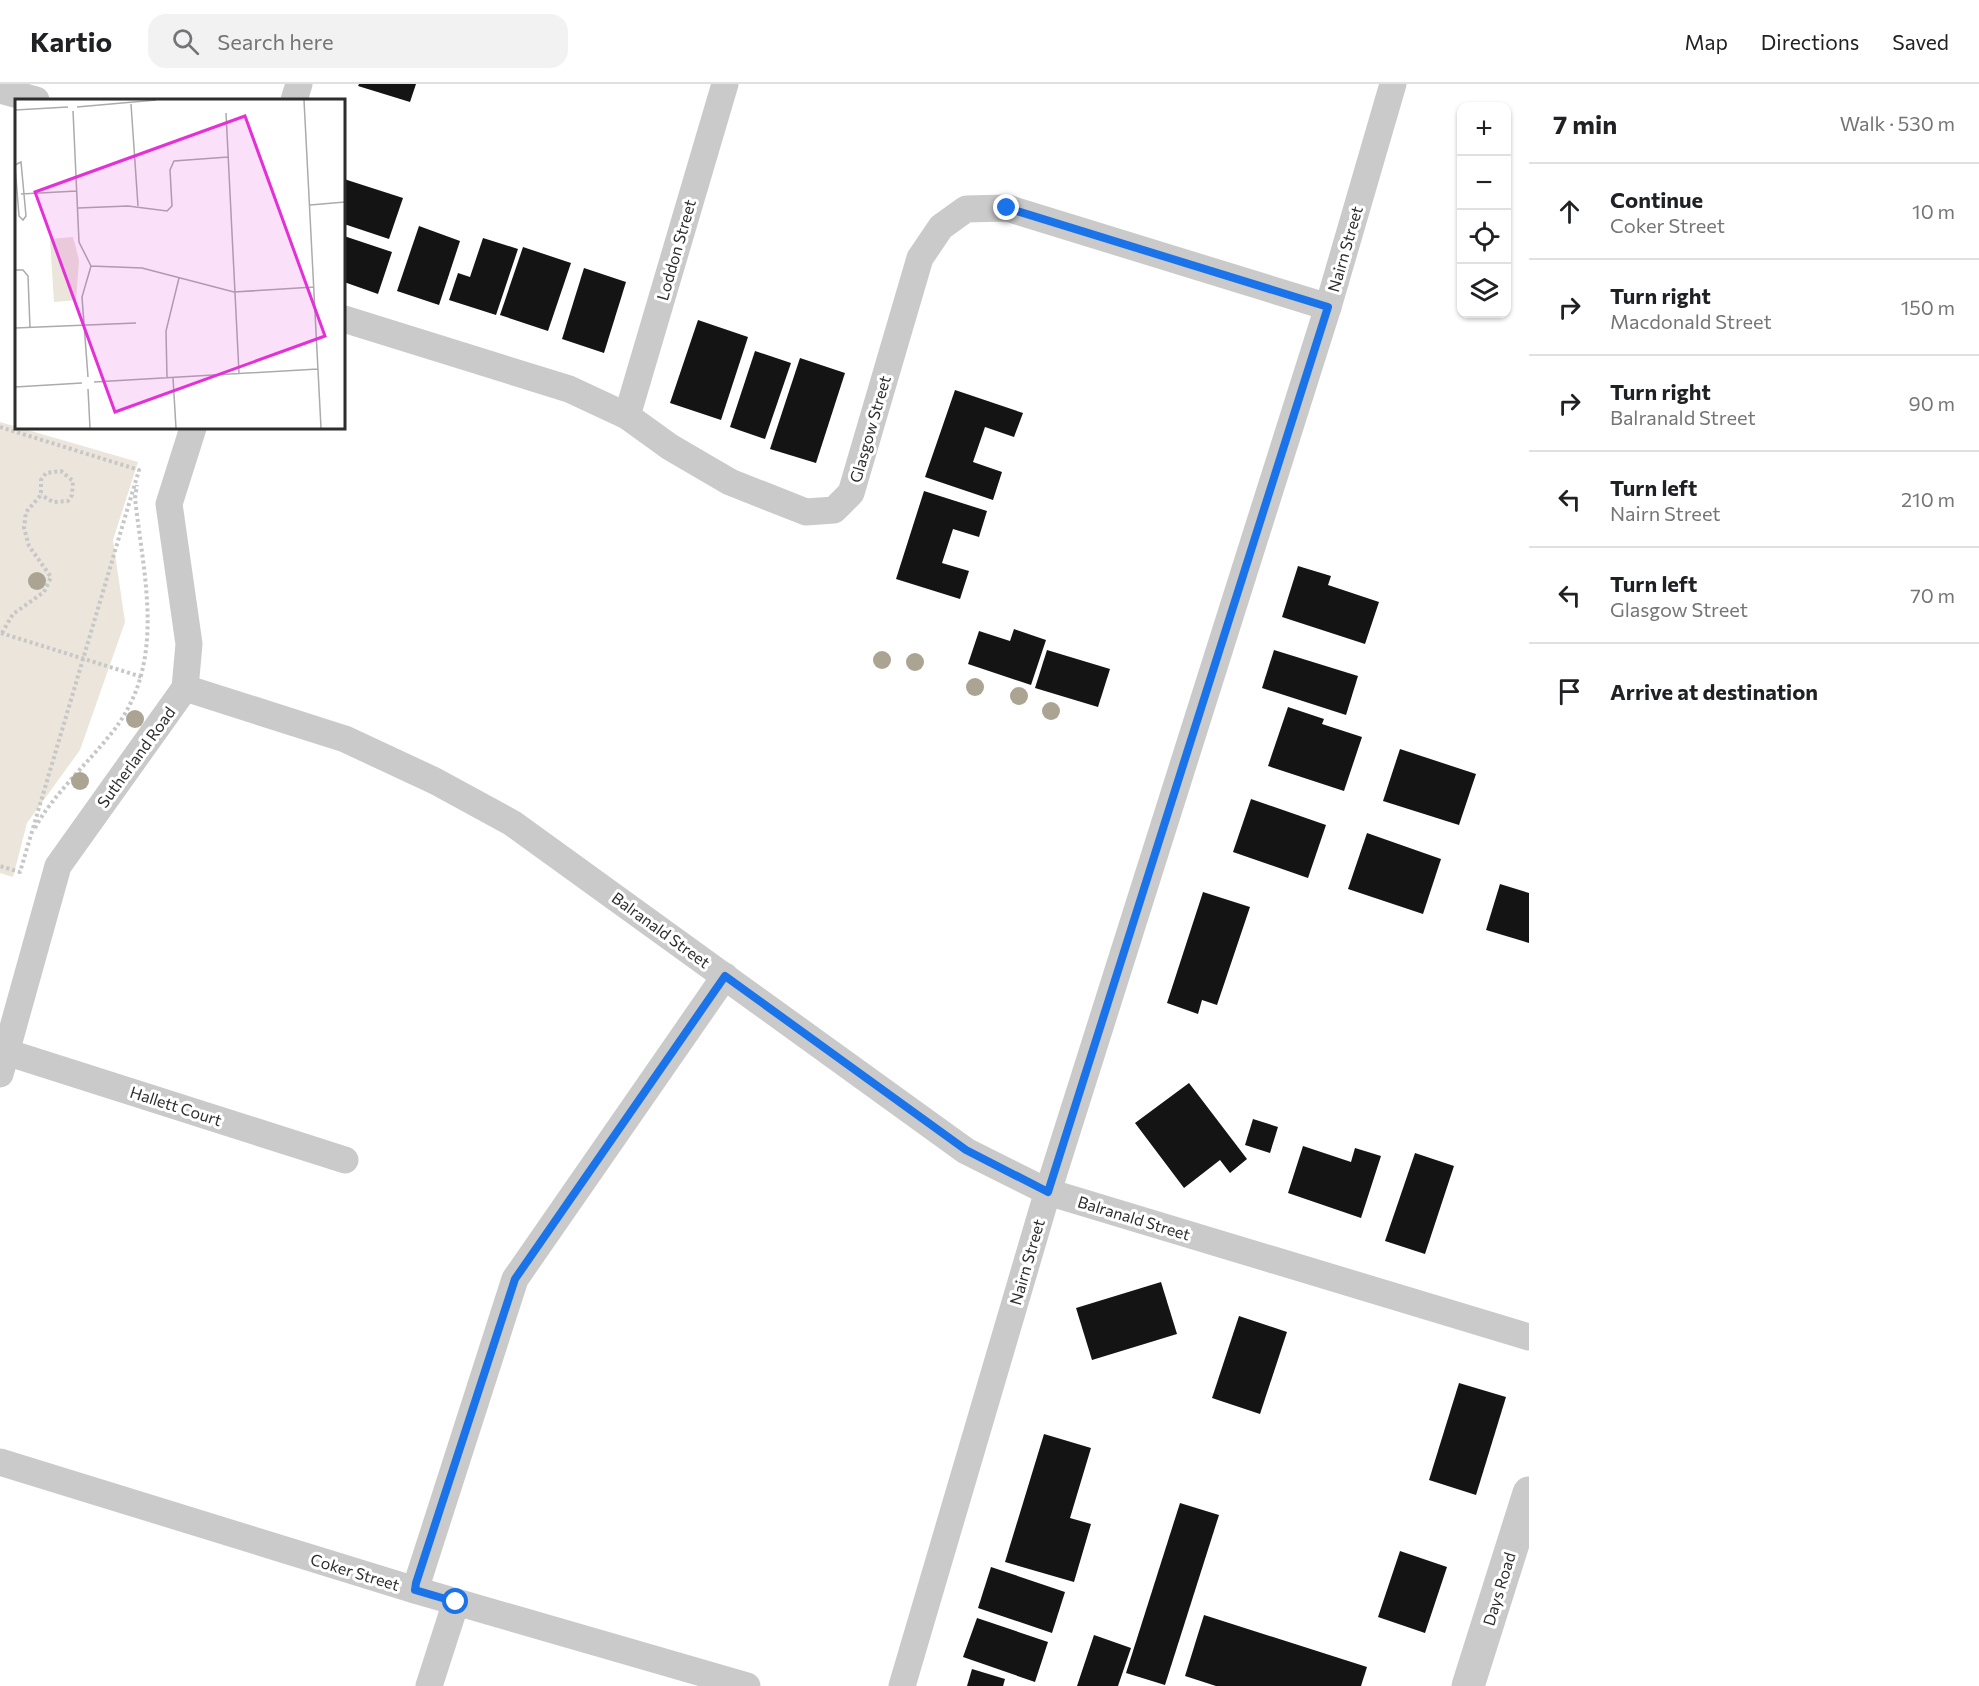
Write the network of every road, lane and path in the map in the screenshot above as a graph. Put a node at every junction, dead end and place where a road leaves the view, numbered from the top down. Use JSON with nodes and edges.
{"nodes":[{"id":1,"x":299,"y":84,"type":"edge"},
{"id":2,"x":725,"y":84,"type":"edge"},
{"id":3,"x":1393,"y":84,"type":"edge"},
{"id":4,"x":0,"y":90,"type":"edge"},
{"id":5,"x":32,"y":99,"type":"edge"},
{"id":6,"x":294,"y":99,"type":"edge"},
{"id":7,"x":1328,"y":307,"type":"junction"},
{"id":8,"x":345,"y":319,"type":"edge"},
{"id":9,"x":627,"y":416,"type":"junction"},
{"id":10,"x":0,"y":427,"type":"edge"},
{"id":11,"x":193,"y":429,"type":"edge"},
{"id":12,"x":140,"y":470,"type":"junction"},
{"id":13,"x":41,"y":495,"type":"junction"},
{"id":14,"x":1,"y":633,"type":"edge"},
{"id":15,"x":84,"y":658,"type":"junction"},
{"id":16,"x":142,"y":677,"type":"junction"},
{"id":17,"x":185,"y":688,"type":"junction"},
{"id":18,"x":28,"y":844,"type":"junction"},
{"id":19,"x":0,"y":866,"type":"edge"},
{"id":20,"x":725,"y":976,"type":"junction"},
{"id":21,"x":2,"y":1058,"type":"edge"},
{"id":22,"x":345,"y":1160,"type":"dead end"},
{"id":23,"x":1048,"y":1192,"type":"junction"},
{"id":24,"x":1529,"y":1337,"type":"edge"},
{"id":25,"x":0,"y":1462,"type":"edge"},
{"id":26,"x":1529,"y":1493,"type":"edge"},
{"id":27,"x":415,"y":1590,"type":"junction"},
{"id":28,"x":456,"y":1602,"type":"junction"},
{"id":29,"x":429,"y":1686,"type":"edge"},
{"id":30,"x":747,"y":1686,"type":"edge"},
{"id":31,"x":902,"y":1686,"type":"edge"},
{"id":32,"x":1468,"y":1686,"type":"edge"}],
"edges":[{"from":1,"to":6,"type":"street"},
{"from":2,"to":9,"type":"street","name":"Loddon Street"},
{"from":3,"to":7,"type":"street","name":"Nairn Street"},
{"from":4,"to":5,"type":"street"},
{"from":7,"to":9,"type":"street","name":"Glasgow Street"},
{"from":7,"to":23,"type":"street","name":"Nairn Street"},
{"from":8,"to":9,"type":"street","name":"Glasgow Street"},
{"from":10,"to":12,"type":"path"},
{"from":11,"to":17,"type":"street","name":"Sutherland Road"},
{"from":12,"to":15,"type":"path"},
{"from":12,"to":16,"type":"path"},
{"from":13,"to":13,"type":"path"},
{"from":13,"to":14,"type":"path"},
{"from":14,"to":15,"type":"path"},
{"from":15,"to":16,"type":"path"},
{"from":15,"to":18,"type":"path"},
{"from":16,"to":18,"type":"path"},
{"from":17,"to":20,"type":"street","name":"Balranald Street"},
{"from":17,"to":21,"type":"street","name":"Sutherland Road"},
{"from":18,"to":19,"type":"path"},
{"from":20,"to":23,"type":"street","name":"Balranald Street"},
{"from":20,"to":27,"type":"street"},
{"from":21,"to":22,"type":"street","name":"Hallett Court"},
{"from":23,"to":24,"type":"street","name":"Balranald Street"},
{"from":23,"to":31,"type":"street","name":"Nairn Street"},
{"from":25,"to":27,"type":"street","name":"Coker Street"},
{"from":26,"to":32,"type":"street","name":"Days Road"},
{"from":27,"to":28,"type":"street","name":"Coker Street"},
{"from":28,"to":29,"type":"street"},
{"from":28,"to":30,"type":"street","name":"Coker Street"}]}
